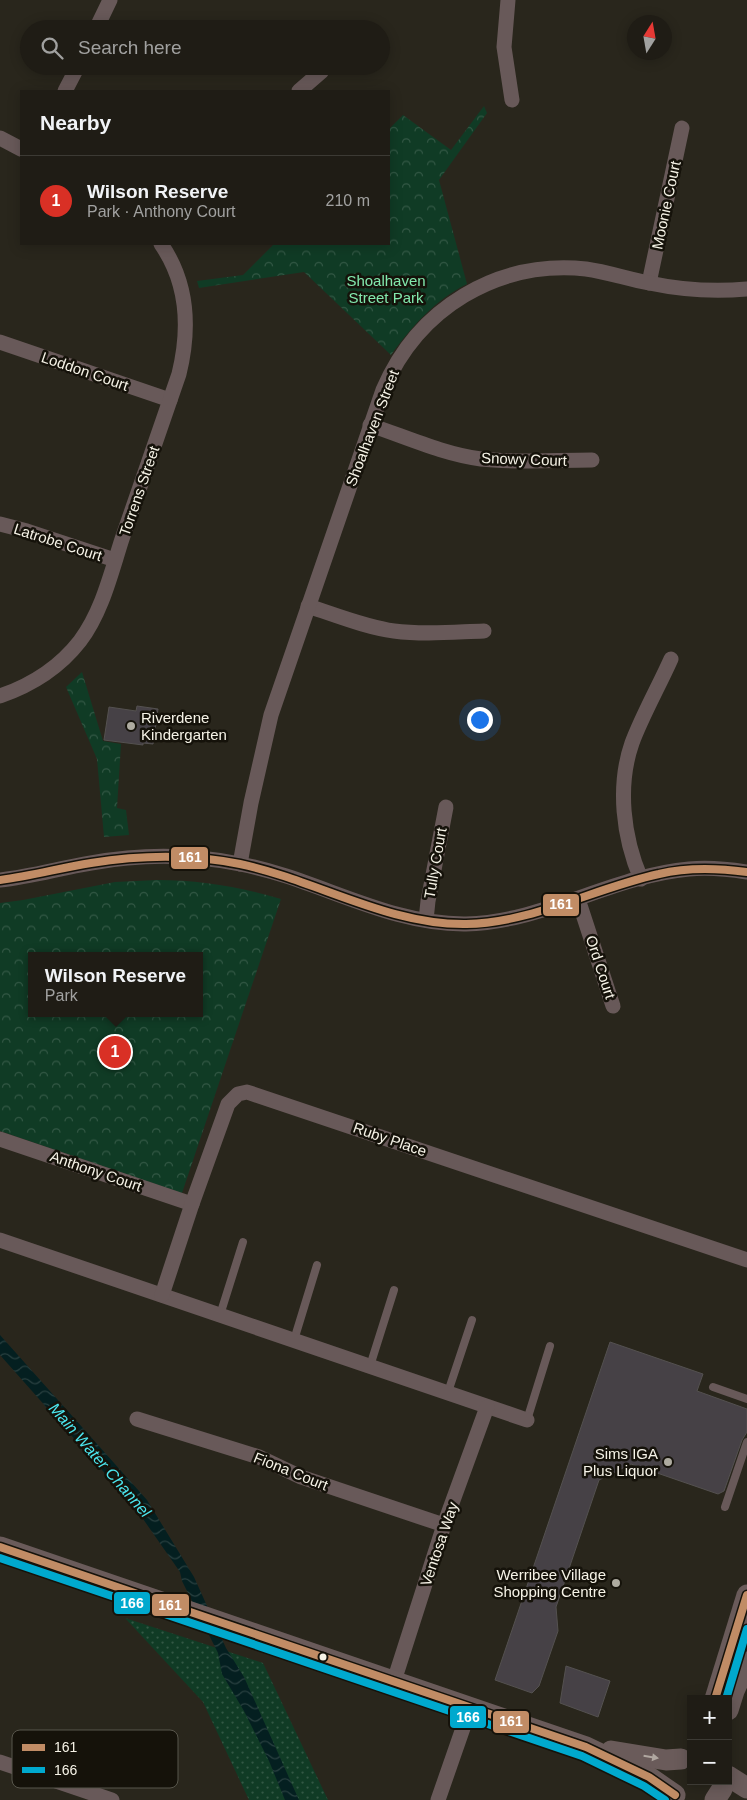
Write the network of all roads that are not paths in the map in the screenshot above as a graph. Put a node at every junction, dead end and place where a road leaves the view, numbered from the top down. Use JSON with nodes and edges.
{"nodes":[{"id":1,"x":110,"y":0,"type":"edge"},
{"id":2,"x":508,"y":0,"type":"edge"},
{"id":3,"x":100,"y":20,"type":"edge"},
{"id":4,"x":73,"y":75,"type":"edge"},
{"id":5,"x":317,"y":75,"type":"edge"},
{"id":6,"x":66,"y":90,"type":"edge"},
{"id":7,"x":300,"y":90,"type":"edge"},
{"id":8,"x":512,"y":100,"type":"dead end"},
{"id":9,"x":682,"y":128,"type":"dead end"},
{"id":10,"x":0,"y":138,"type":"edge"},
{"id":11,"x":20,"y":148,"type":"edge"},
{"id":12,"x":162,"y":245,"type":"edge"},
{"id":13,"x":649,"y":283,"type":"junction"},
{"id":14,"x":747,"y":289,"type":"edge"},
{"id":15,"x":0,"y":342,"type":"edge"},
{"id":16,"x":170,"y":400,"type":"junction"},
{"id":17,"x":370,"y":425,"type":"junction"},
{"id":18,"x":592,"y":460,"type":"dead end"},
{"id":19,"x":0,"y":524,"type":"edge"},
{"id":20,"x":115,"y":560,"type":"junction"},
{"id":21,"x":308,"y":606,"type":"junction"},
{"id":22,"x":484,"y":631,"type":"dead end"},
{"id":23,"x":671,"y":659,"type":"dead end"},
{"id":24,"x":0,"y":696,"type":"edge"},
{"id":25,"x":446,"y":807,"type":"dead end"},
{"id":26,"x":240,"y":864,"type":"junction"},
{"id":27,"x":747,"y":872,"type":"edge"},
{"id":28,"x":641,"y":878,"type":"junction"},
{"id":29,"x":0,"y":880,"type":"edge"},
{"id":30,"x":578,"y":899,"type":"junction"},
{"id":31,"x":426,"y":920,"type":"junction"},
{"id":32,"x":613,"y":1006,"type":"dead end"},
{"id":33,"x":0,"y":1139,"type":"edge"},
{"id":34,"x":192,"y":1204,"type":"junction"},
{"id":35,"x":0,"y":1240,"type":"edge"},
{"id":36,"x":243,"y":1242,"type":"dead end"},
{"id":37,"x":747,"y":1260,"type":"edge"},
{"id":38,"x":318,"y":1265,"type":"dead end"},
{"id":39,"x":394,"y":1290,"type":"dead end"},
{"id":40,"x":162,"y":1295,"type":"junction"},
{"id":41,"x":220,"y":1314,"type":"junction"},
{"id":42,"x":472,"y":1320,"type":"dead end"},
{"id":43,"x":294,"y":1340,"type":"junction"},
{"id":44,"x":550,"y":1346,"type":"dead end"},
{"id":45,"x":370,"y":1366,"type":"junction"},
{"id":46,"x":712,"y":1387,"type":"dead end"},
{"id":47,"x":448,"y":1392,"type":"junction"},
{"id":48,"x":747,"y":1399,"type":"edge"},
{"id":49,"x":486,"y":1407,"type":"junction"},
{"id":50,"x":137,"y":1419,"type":"dead end"},
{"id":51,"x":527,"y":1420,"type":"joint"},
{"id":52,"x":747,"y":1442,"type":"edge"},
{"id":53,"x":725,"y":1507,"type":"dead end"},
{"id":54,"x":444,"y":1525,"type":"junction"},
{"id":55,"x":0,"y":1546,"type":"edge"},
{"id":56,"x":747,"y":1596,"type":"edge"},
{"id":57,"x":747,"y":1662,"type":"edge"},
{"id":58,"x":394,"y":1681,"type":"junction"},
{"id":59,"x":716,"y":1695,"type":"edge"},
{"id":60,"x":732,"y":1697,"type":"edge"},
{"id":61,"x":470,"y":1708,"type":"junction"},
{"id":62,"x":586,"y":1747,"type":"junction"},
{"id":63,"x":687,"y":1755,"type":"edge"},
{"id":64,"x":0,"y":1762,"type":"edge"},
{"id":65,"x":12,"y":1766,"type":"edge"},
{"id":66,"x":732,"y":1779,"type":"edge"},
{"id":67,"x":723,"y":1785,"type":"edge"},
{"id":68,"x":77,"y":1788,"type":"edge"},
{"id":69,"x":747,"y":1788,"type":"edge"},
{"id":70,"x":677,"y":1798,"type":"edge"},
{"id":71,"x":112,"y":1800,"type":"edge"},
{"id":72,"x":438,"y":1800,"type":"edge"},
{"id":73,"x":715,"y":1800,"type":"edge"}],
"edges":[{"from":1,"to":3,"type":"street"},
{"from":2,"to":8,"type":"street"},
{"from":4,"to":6,"type":"street"},
{"from":5,"to":7,"type":"street"},
{"from":9,"to":13,"type":"street","name":"Moonie Court"},
{"from":10,"to":11,"type":"street"},
{"from":12,"to":16,"type":"street","name":"Torrens Street"},
{"from":13,"to":14,"type":"street","name":"Shoalhaven Street"},
{"from":13,"to":17,"type":"street","name":"Shoalhaven Street"},
{"from":15,"to":16,"type":"street","name":"Loddon Court"},
{"from":16,"to":20,"type":"street","name":"Torrens Street"},
{"from":17,"to":18,"type":"street","name":"Snowy Court"},
{"from":17,"to":21,"type":"street","name":"Shoalhaven Street"},
{"from":19,"to":20,"type":"street","name":"Latrobe Court"},
{"from":20,"to":24,"type":"street","name":"Torrens Street"},
{"from":21,"to":22,"type":"street"},
{"from":21,"to":26,"type":"street","name":"Shoalhaven Street"},
{"from":23,"to":28,"type":"street"},
{"from":25,"to":31,"type":"street","name":"Tully Court"},
{"from":26,"to":29,"type":"street"},
{"from":26,"to":31,"type":"street"},
{"from":27,"to":28,"type":"street"},
{"from":28,"to":30,"type":"street"},
{"from":30,"to":31,"type":"street"},
{"from":30,"to":32,"type":"street","name":"Ord Court"},
{"from":33,"to":34,"type":"street","name":"Anthony Court"},
{"from":34,"to":37,"type":"street","name":"Ruby Place"},
{"from":34,"to":40,"type":"street","name":"Ruby Place"},
{"from":35,"to":40,"type":"street"},
{"from":36,"to":41,"type":"lane"},
{"from":38,"to":43,"type":"lane"},
{"from":39,"to":45,"type":"lane"},
{"from":40,"to":41,"type":"street"},
{"from":41,"to":43,"type":"street"},
{"from":42,"to":47,"type":"lane"},
{"from":43,"to":45,"type":"street"},
{"from":44,"to":51,"type":"lane"},
{"from":45,"to":47,"type":"street"},
{"from":46,"to":48,"type":"lane"},
{"from":47,"to":49,"type":"street"},
{"from":49,"to":51,"type":"street"},
{"from":49,"to":54,"type":"street","name":"Ventosa Way"},
{"from":50,"to":54,"type":"street","name":"Fiona Court"},
{"from":52,"to":53,"type":"lane"},
{"from":54,"to":58,"type":"street","name":"Ventosa Way"},
{"from":55,"to":58,"type":"street"},
{"from":56,"to":59,"type":"street"},
{"from":57,"to":60,"type":"street"},
{"from":58,"to":61,"type":"street"},
{"from":61,"to":62,"type":"street"},
{"from":61,"to":72,"type":"street"},
{"from":62,"to":63,"type":"street","one_way":true},
{"from":62,"to":70,"type":"street"},
{"from":63,"to":70,"type":"street"},
{"from":64,"to":65,"type":"street"},
{"from":66,"to":69,"type":"street"},
{"from":67,"to":73,"type":"street"},
{"from":68,"to":71,"type":"street"}]}
